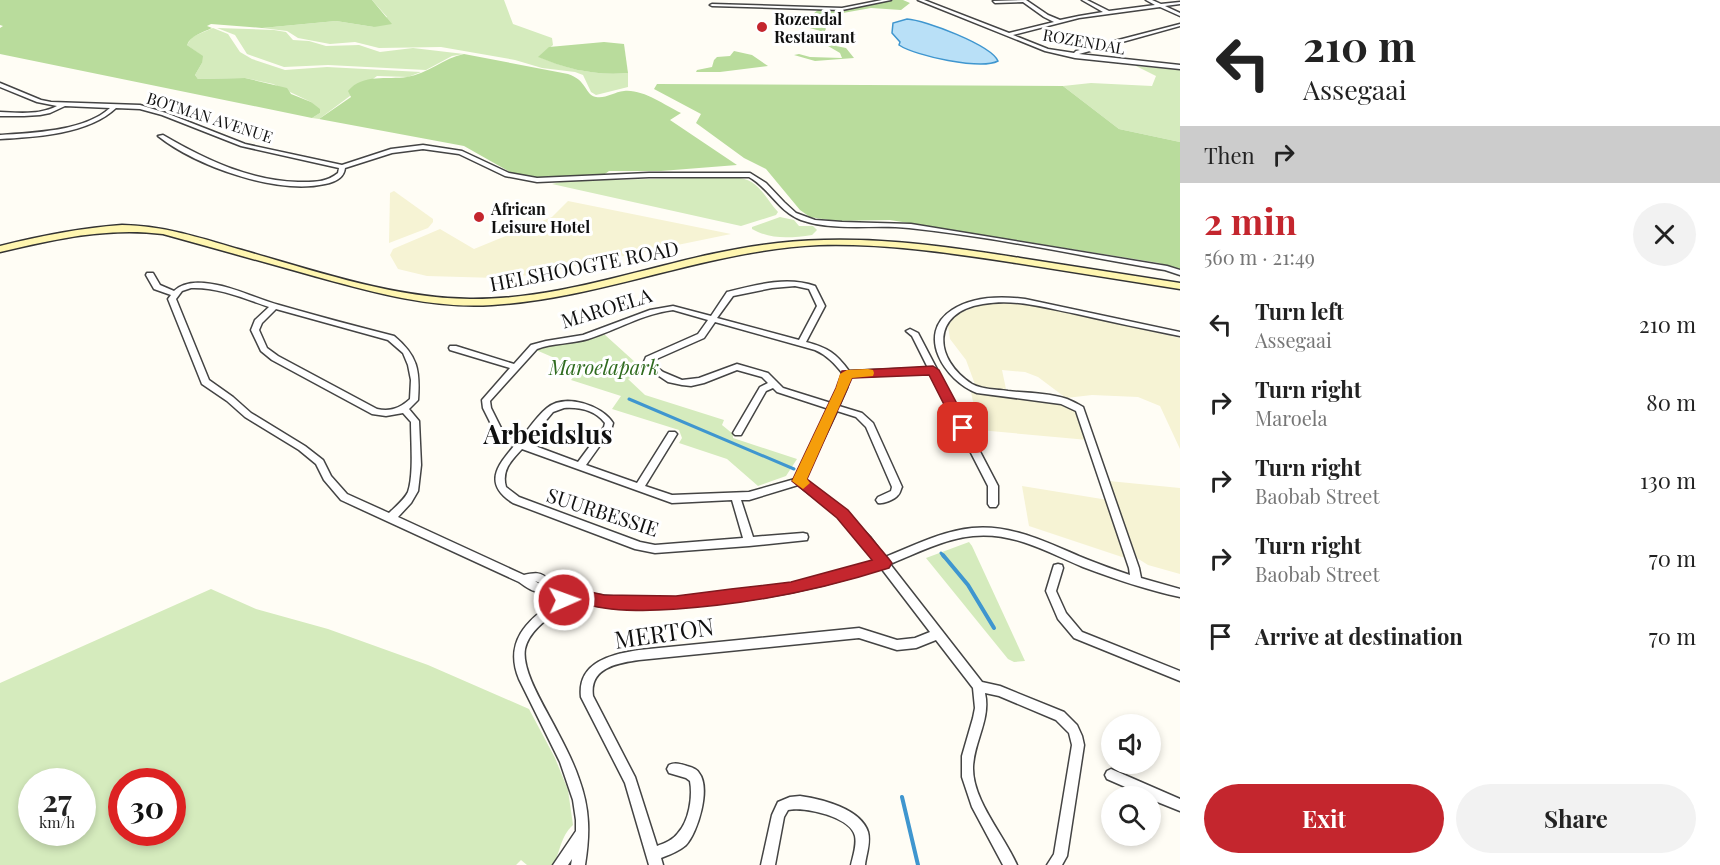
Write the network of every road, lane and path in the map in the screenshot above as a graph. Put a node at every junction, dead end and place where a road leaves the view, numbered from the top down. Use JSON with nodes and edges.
{"nodes":[{"id":1,"x":889,"y":0,"type":"edge"},
{"id":2,"x":920,"y":0,"type":"edge"},
{"id":3,"x":1084,"y":0,"type":"edge"},
{"id":4,"x":1148,"y":0,"type":"edge"},
{"id":5,"x":1023,"y":1,"type":"edge"},
{"id":6,"x":995,"y":2,"type":"dead end"},
{"id":7,"x":1180,"y":3,"type":"edge"},
{"id":8,"x":712,"y":5,"type":"dead end"},
{"id":9,"x":1160,"y":6,"type":"junction"},
{"id":10,"x":1108,"y":13,"type":"junction"},
{"id":11,"x":1180,"y":15,"type":"edge"},
{"id":12,"x":1059,"y":22,"type":"junction"},
{"id":13,"x":1180,"y":25,"type":"edge"},
{"id":14,"x":1007,"y":34,"type":"junction"},
{"id":15,"x":1075,"y":56,"type":"junction"},
{"id":16,"x":1180,"y":67,"type":"edge"},
{"id":17,"x":2,"y":87,"type":"edge"},
{"id":18,"x":63,"y":105,"type":"junction"},
{"id":19,"x":115,"y":106,"type":"junction"},
{"id":20,"x":0,"y":114,"type":"edge"},
{"id":21,"x":161,"y":136,"type":"dead end"},
{"id":22,"x":0,"y":137,"type":"edge"},
{"id":23,"x":342,"y":166,"type":"junction"},
{"id":24,"x":0,"y":249,"type":"edge"},
{"id":25,"x":1180,"y":273,"type":"edge"},
{"id":26,"x":150,"y":275,"type":"dead end"},
{"id":27,"x":1180,"y":286,"type":"edge"},
{"id":28,"x":174,"y":294,"type":"junction"},
{"id":29,"x":274,"y":306,"type":"junction"},
{"id":30,"x":713,"y":318,"type":"junction"},
{"id":31,"x":910,"y":331,"type":"dead end"},
{"id":32,"x":1180,"y":334,"type":"edge"},
{"id":33,"x":802,"y":343,"type":"junction"},
{"id":34,"x":453,"y":348,"type":"dead end"},
{"id":35,"x":515,"y":367,"type":"junction"},
{"id":36,"x":933,"y":370,"type":"junction"},
{"id":37,"x":847,"y":374,"type":"junction"},
{"id":38,"x":772,"y":385,"type":"junction"},
{"id":39,"x":834,"y":407,"type":"junction"},
{"id":40,"x":405,"y":410,"type":"junction"},
{"id":41,"x":738,"y":433,"type":"dead end"},
{"id":42,"x":672,"y":434,"type":"dead end"},
{"id":43,"x":521,"y":445,"type":"junction"},
{"id":44,"x":580,"y":466,"type":"junction"},
{"id":45,"x":800,"y":481,"type":"junction"},
{"id":46,"x":639,"y":488,"type":"junction"},
{"id":47,"x":736,"y":498,"type":"junction"},
{"id":48,"x":881,"y":500,"type":"dead end"},
{"id":49,"x":993,"y":504,"type":"dead end"},
{"id":50,"x":390,"y":519,"type":"junction"},
{"id":51,"x":803,"y":537,"type":"dead end"},
{"id":52,"x":749,"y":542,"type":"junction"},
{"id":53,"x":884,"y":563,"type":"junction"},
{"id":54,"x":1058,"y":567,"type":"dead end"},
{"id":55,"x":1136,"y":582,"type":"junction"},
{"id":56,"x":1180,"y":593,"type":"edge"},
{"id":57,"x":570,"y":600,"type":"junction"},
{"id":58,"x":938,"y":634,"type":"junction"},
{"id":59,"x":1180,"y":676,"type":"edge"},
{"id":60,"x":978,"y":686,"type":"junction"},
{"id":61,"x":673,"y":769,"type":"dead end"},
{"id":62,"x":1111,"y":775,"type":"dead end"},
{"id":63,"x":1180,"y":805,"type":"edge"},
{"id":64,"x":581,"y":835,"type":"junction"},
{"id":65,"x":654,"y":860,"type":"edge"},
{"id":66,"x":560,"y":865,"type":"edge"},
{"id":67,"x":578,"y":865,"type":"edge"},
{"id":68,"x":768,"y":865,"type":"edge"},
{"id":69,"x":858,"y":865,"type":"edge"},
{"id":70,"x":1010,"y":865,"type":"edge"},
{"id":71,"x":1054,"y":865,"type":"edge"}],
"edges":[{"from":1,"to":8,"type":"street"},
{"from":2,"to":14,"type":"street","name":"ROZENDAL"},
{"from":3,"to":10,"type":"street"},
{"from":4,"to":9,"type":"street"},
{"from":5,"to":6,"type":"street"},
{"from":5,"to":12,"type":"street"},
{"from":7,"to":9,"type":"street"},
{"from":9,"to":10,"type":"street"},
{"from":9,"to":11,"type":"street"},
{"from":10,"to":12,"type":"street"},
{"from":12,"to":14,"type":"street"},
{"from":13,"to":15,"type":"street"},
{"from":14,"to":15,"type":"street","name":"ROZENDAL"},
{"from":15,"to":16,"type":"street","name":"ROZENDAL"},
{"from":17,"to":18,"type":"street","name":"BOTMAN AVENUE"},
{"from":18,"to":19,"type":"street","name":"BOTMAN AVENUE"},
{"from":18,"to":20,"type":"street"},
{"from":19,"to":22,"type":"street"},
{"from":19,"to":23,"type":"street","name":"BOTMAN AVENUE"},
{"from":21,"to":23,"type":"street"},
{"from":23,"to":25,"type":"street"},
{"from":24,"to":27,"type":"main road","name":"HELSHOOGTE ROAD"},
{"from":26,"to":28,"type":"street"},
{"from":28,"to":29,"type":"street"},
{"from":28,"to":50,"type":"street"},
{"from":29,"to":40,"type":"street"},
{"from":29,"to":40,"type":"street"},
{"from":30,"to":33,"type":"street","name":"MAROELA"},
{"from":30,"to":33,"type":"street"},
{"from":30,"to":35,"type":"street","name":"MAROELA"},
{"from":30,"to":38,"type":"street"},
{"from":31,"to":36,"type":"street"},
{"from":32,"to":55,"type":"street"},
{"from":33,"to":37,"type":"street","name":"MAROELA"},
{"from":34,"to":35,"type":"street"},
{"from":35,"to":43,"type":"street","name":"MAROELA"},
{"from":36,"to":37,"type":"street"},
{"from":36,"to":49,"type":"street"},
{"from":37,"to":39,"type":"street"},
{"from":38,"to":39,"type":"street"},
{"from":38,"to":41,"type":"street"},
{"from":39,"to":45,"type":"street"},
{"from":39,"to":48,"type":"street"},
{"from":40,"to":50,"type":"street"},
{"from":42,"to":46,"type":"street"},
{"from":43,"to":44,"type":"street","name":"MAROELA"},
{"from":43,"to":44,"type":"street","name":"SUURBESSIE"},
{"from":43,"to":52,"type":"street","name":"SUURBESSIE"},
{"from":44,"to":46,"type":"street","name":"MAROELA"},
{"from":45,"to":47,"type":"street","name":"MAROELA"},
{"from":45,"to":53,"type":"street"},
{"from":46,"to":47,"type":"street","name":"MAROELA"},
{"from":47,"to":52,"type":"street"},
{"from":50,"to":57,"type":"street"},
{"from":51,"to":52,"type":"street","name":"SUURBESSIE"},
{"from":53,"to":55,"type":"street"},
{"from":53,"to":57,"type":"street"},
{"from":53,"to":58,"type":"street"},
{"from":54,"to":59,"type":"street"},
{"from":55,"to":56,"type":"street"},
{"from":57,"to":64,"type":"street"},
{"from":58,"to":60,"type":"street"},
{"from":58,"to":65,"type":"street","name":"MERTON"},
{"from":60,"to":70,"type":"street"},
{"from":60,"to":71,"type":"street"},
{"from":61,"to":65,"type":"street","name":"MERTON"},
{"from":62,"to":63,"type":"street"},
{"from":64,"to":66,"type":"street"},
{"from":64,"to":67,"type":"street"},
{"from":68,"to":69,"type":"street"}]}
